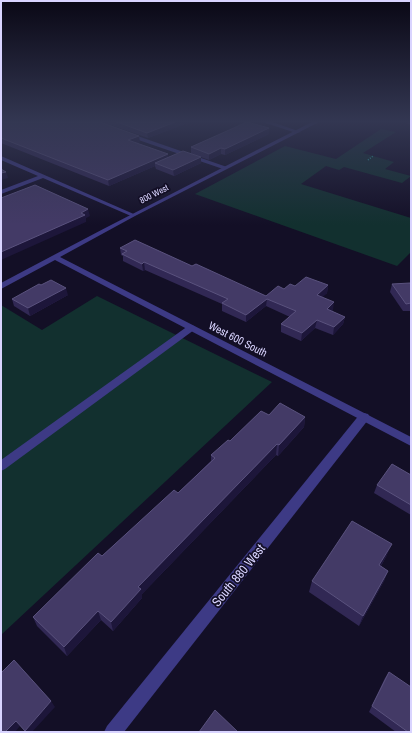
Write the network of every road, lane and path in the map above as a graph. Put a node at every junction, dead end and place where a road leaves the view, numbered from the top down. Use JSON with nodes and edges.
{"nodes":[{"id":1,"x":191,"y":156,"type":"edge"},
{"id":2,"x":249,"y":156,"type":"edge"},
{"id":3,"x":373,"y":156,"type":"dead end"},
{"id":4,"x":1,"y":158,"type":"edge"},
{"id":5,"x":368,"y":160,"type":"dead end"},
{"id":6,"x":225,"y":168,"type":"junction"},
{"id":7,"x":44,"y":176,"type":"junction"},
{"id":8,"x":1,"y":192,"type":"edge"},
{"id":9,"x":133,"y":215,"type":"junction"},
{"id":10,"x":54,"y":257,"type":"junction"},
{"id":11,"x":1,"y":286,"type":"edge"},
{"id":12,"x":191,"y":328,"type":"junction"},
{"id":13,"x":364,"y":417,"type":"junction"},
{"id":14,"x":411,"y":442,"type":"edge"},
{"id":15,"x":1,"y":466,"type":"edge"},
{"id":16,"x":113,"y":732,"type":"edge"}],
"edges":[{"from":1,"to":6,"type":"street"},
{"from":2,"to":6,"type":"street","name":"800 West"},
{"from":3,"to":5,"type":"path"},
{"from":4,"to":7,"type":"street"},
{"from":6,"to":9,"type":"street","name":"800 West"},
{"from":7,"to":8,"type":"street"},
{"from":7,"to":9,"type":"street"},
{"from":9,"to":10,"type":"street","name":"800 West"},
{"from":10,"to":11,"type":"street","name":"800 West"},
{"from":10,"to":12,"type":"street","name":"West 600 South"},
{"from":12,"to":13,"type":"street","name":"West 600 South"},
{"from":12,"to":15,"type":"street"},
{"from":13,"to":14,"type":"street","name":"West 600 South"},
{"from":13,"to":16,"type":"street","name":"South 880 West"}]}
